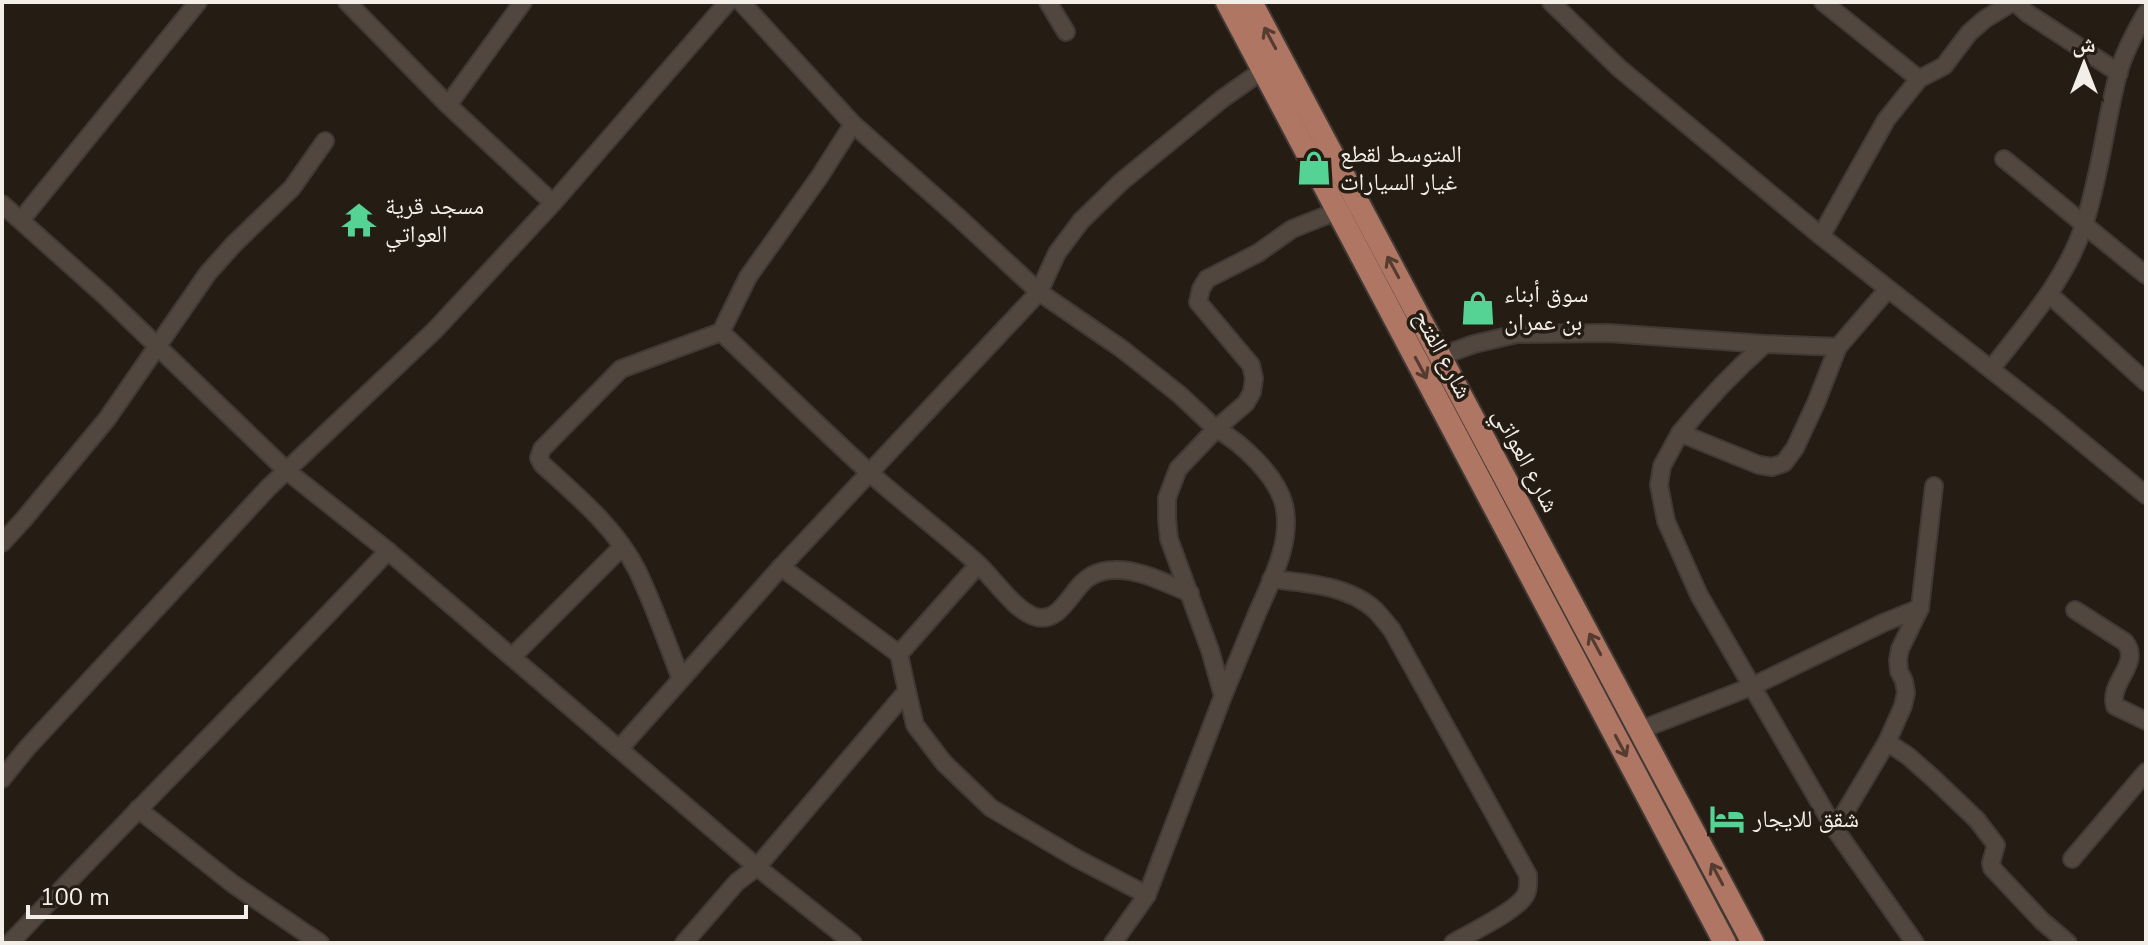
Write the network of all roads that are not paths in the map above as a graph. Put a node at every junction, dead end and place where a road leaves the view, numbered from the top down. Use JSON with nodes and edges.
{"nodes":[{"id":1,"x":198,"y":2,"type":"edge"},
{"id":2,"x":347,"y":2,"type":"edge"},
{"id":3,"x":523,"y":2,"type":"edge"},
{"id":4,"x":728,"y":2,"type":"edge"},
{"id":5,"x":741,"y":2,"type":"edge"},
{"id":6,"x":1048,"y":2,"type":"edge"},
{"id":7,"x":1227,"y":2,"type":"edge"},
{"id":8,"x":1251,"y":2,"type":"edge"},
{"id":9,"x":1551,"y":2,"type":"edge"},
{"id":10,"x":1823,"y":2,"type":"edge"},
{"id":11,"x":2014,"y":2,"type":"edge"},
{"id":12,"x":2146,"y":13,"type":"edge"},
{"id":13,"x":1066,"y":32,"type":"dead end"},
{"id":14,"x":1263,"y":70,"type":"junction"},
{"id":15,"x":2119,"y":73,"type":"junction"},
{"id":16,"x":1919,"y":79,"type":"junction"},
{"id":17,"x":448,"y":105,"type":"junction"},
{"id":18,"x":853,"y":124,"type":"junction"},
{"id":19,"x":325,"y":141,"type":"dead end"},
{"id":20,"x":2004,"y":159,"type":"dead end"},
{"id":21,"x":553,"y":203,"type":"junction"},
{"id":22,"x":2,"y":204,"type":"edge"},
{"id":23,"x":1348,"y":207,"type":"junction"},
{"id":24,"x":21,"y":220,"type":"junction"},
{"id":25,"x":2084,"y":226,"type":"junction"},
{"id":26,"x":1821,"y":236,"type":"junction"},
{"id":27,"x":2146,"y":275,"type":"edge"},
{"id":28,"x":1888,"y":289,"type":"junction"},
{"id":29,"x":1039,"y":292,"type":"junction"},
{"id":30,"x":2049,"y":294,"type":"junction"},
{"id":31,"x":721,"y":332,"type":"junction"},
{"id":32,"x":1765,"y":344,"type":"junction"},
{"id":33,"x":157,"y":347,"type":"junction"},
{"id":34,"x":1838,"y":347,"type":"junction"},
{"id":35,"x":1441,"y":356,"type":"junction"},
{"id":36,"x":1991,"y":369,"type":"junction"},
{"id":37,"x":2146,"y":382,"type":"edge"},
{"id":38,"x":1216,"y":429,"type":"junction"},
{"id":39,"x":1680,"y":433,"type":"junction"},
{"id":40,"x":287,"y":471,"type":"junction"},
{"id":41,"x":869,"y":472,"type":"junction"},
{"id":42,"x":1934,"y":486,"type":"dead end"},
{"id":43,"x":2146,"y":495,"type":"edge"},
{"id":44,"x":2,"y":543,"type":"edge"},
{"id":45,"x":622,"y":547,"type":"junction"},
{"id":46,"x":388,"y":551,"type":"junction"},
{"id":47,"x":978,"y":565,"type":"junction"},
{"id":48,"x":781,"y":567,"type":"junction"},
{"id":49,"x":1271,"y":579,"type":"junction"},
{"id":50,"x":1190,"y":593,"type":"junction"},
{"id":51,"x":1920,"y":608,"type":"junction"},
{"id":52,"x":2075,"y":610,"type":"dead end"},
{"id":53,"x":899,"y":654,"type":"junction"},
{"id":54,"x":512,"y":657,"type":"junction"},
{"id":55,"x":681,"y":679,"type":"junction"},
{"id":56,"x":1753,"y":686,"type":"junction"},
{"id":57,"x":907,"y":691,"type":"junction"},
{"id":58,"x":1223,"y":696,"type":"junction"},
{"id":59,"x":2146,"y":721,"type":"edge"},
{"id":60,"x":1640,"y":730,"type":"junction"},
{"id":61,"x":1887,"y":742,"type":"junction"},
{"id":62,"x":620,"y":748,"type":"junction"},
{"id":63,"x":2,"y":779,"type":"edge"},
{"id":64,"x":2142,"y":784,"type":"edge"},
{"id":65,"x":138,"y":809,"type":"junction"},
{"id":66,"x":1835,"y":829,"type":"junction"},
{"id":67,"x":2072,"y":859,"type":"dead end"},
{"id":68,"x":757,"y":867,"type":"junction"},
{"id":69,"x":1147,"y":895,"type":"junction"},
{"id":70,"x":1749,"y":942,"type":"edge"},
{"id":71,"x":10,"y":943,"type":"edge"},
{"id":72,"x":320,"y":943,"type":"edge"},
{"id":73,"x":684,"y":943,"type":"edge"},
{"id":74,"x":853,"y":943,"type":"edge"},
{"id":75,"x":1113,"y":943,"type":"edge"},
{"id":76,"x":1453,"y":943,"type":"edge"},
{"id":77,"x":1725,"y":943,"type":"edge"},
{"id":78,"x":1915,"y":943,"type":"edge"},
{"id":79,"x":2068,"y":943,"type":"edge"}],
"edges":[{"from":1,"to":24,"type":"street"},
{"from":2,"to":17,"type":"street"},
{"from":3,"to":17,"type":"street"},
{"from":4,"to":21,"type":"street"},
{"from":5,"to":18,"type":"street"},
{"from":6,"to":13,"type":"street"},
{"from":7,"to":14,"type":"main road","name":"شارع الفتح"},
{"from":23,"to":8,"type":"main road","name":"شارع العواتي","one_way":true},
{"from":9,"to":26,"type":"street"},
{"from":10,"to":16,"type":"street"},
{"from":11,"to":15,"type":"street"},
{"from":11,"to":16,"type":"street"},
{"from":12,"to":15,"type":"street"},
{"from":14,"to":23,"type":"main road","name":"شارع الفتح"},
{"from":14,"to":29,"type":"street"},
{"from":15,"to":25,"type":"street"},
{"from":16,"to":26,"type":"street"},
{"from":17,"to":21,"type":"street"},
{"from":18,"to":29,"type":"street"},
{"from":18,"to":31,"type":"street"},
{"from":19,"to":33,"type":"street"},
{"from":20,"to":25,"type":"street"},
{"from":21,"to":40,"type":"street"},
{"from":22,"to":24,"type":"street"},
{"from":35,"to":23,"type":"main road","name":"شارع العواتي","one_way":true},
{"from":23,"to":38,"type":"street"},
{"from":23,"to":77,"type":"main road","name":"شارع الفتح","one_way":true},
{"from":24,"to":33,"type":"street"},
{"from":25,"to":27,"type":"street"},
{"from":25,"to":30,"type":"street"},
{"from":26,"to":28,"type":"street"},
{"from":28,"to":34,"type":"street"},
{"from":28,"to":36,"type":"street"},
{"from":29,"to":38,"type":"street"},
{"from":29,"to":41,"type":"street"},
{"from":30,"to":36,"type":"street"},
{"from":30,"to":37,"type":"street"},
{"from":31,"to":41,"type":"street"},
{"from":31,"to":45,"type":"street"},
{"from":32,"to":34,"type":"street"},
{"from":32,"to":35,"type":"street"},
{"from":32,"to":39,"type":"street"},
{"from":33,"to":40,"type":"street"},
{"from":33,"to":44,"type":"street"},
{"from":34,"to":39,"type":"street"},
{"from":60,"to":35,"type":"main road","name":"شارع العواتي","one_way":true},
{"from":36,"to":43,"type":"street"},
{"from":38,"to":49,"type":"street"},
{"from":38,"to":50,"type":"street"},
{"from":39,"to":56,"type":"street"},
{"from":40,"to":46,"type":"street"},
{"from":40,"to":63,"type":"street"},
{"from":41,"to":47,"type":"street"},
{"from":41,"to":48,"type":"street"},
{"from":42,"to":51,"type":"street"},
{"from":45,"to":54,"type":"street"},
{"from":45,"to":55,"type":"street"},
{"from":46,"to":54,"type":"street"},
{"from":46,"to":65,"type":"street"},
{"from":47,"to":50,"type":"street"},
{"from":47,"to":53,"type":"street"},
{"from":48,"to":53,"type":"street"},
{"from":48,"to":55,"type":"street"},
{"from":49,"to":58,"type":"street"},
{"from":49,"to":76,"type":"street"},
{"from":50,"to":58,"type":"street"},
{"from":51,"to":56,"type":"street"},
{"from":51,"to":61,"type":"street"},
{"from":52,"to":59,"type":"street"},
{"from":53,"to":57,"type":"street"},
{"from":54,"to":62,"type":"street"},
{"from":55,"to":62,"type":"street"},
{"from":56,"to":60,"type":"street"},
{"from":56,"to":66,"type":"street"},
{"from":57,"to":68,"type":"street"},
{"from":57,"to":69,"type":"street"},
{"from":58,"to":69,"type":"street"},
{"from":70,"to":60,"type":"main road","name":"شارع العواتي","one_way":true},
{"from":61,"to":66,"type":"street"},
{"from":61,"to":79,"type":"street"},
{"from":62,"to":68,"type":"street"},
{"from":64,"to":67,"type":"street"},
{"from":65,"to":71,"type":"street"},
{"from":65,"to":72,"type":"street"},
{"from":66,"to":78,"type":"street"},
{"from":68,"to":73,"type":"street"},
{"from":68,"to":74,"type":"street"},
{"from":69,"to":75,"type":"street"}]}
